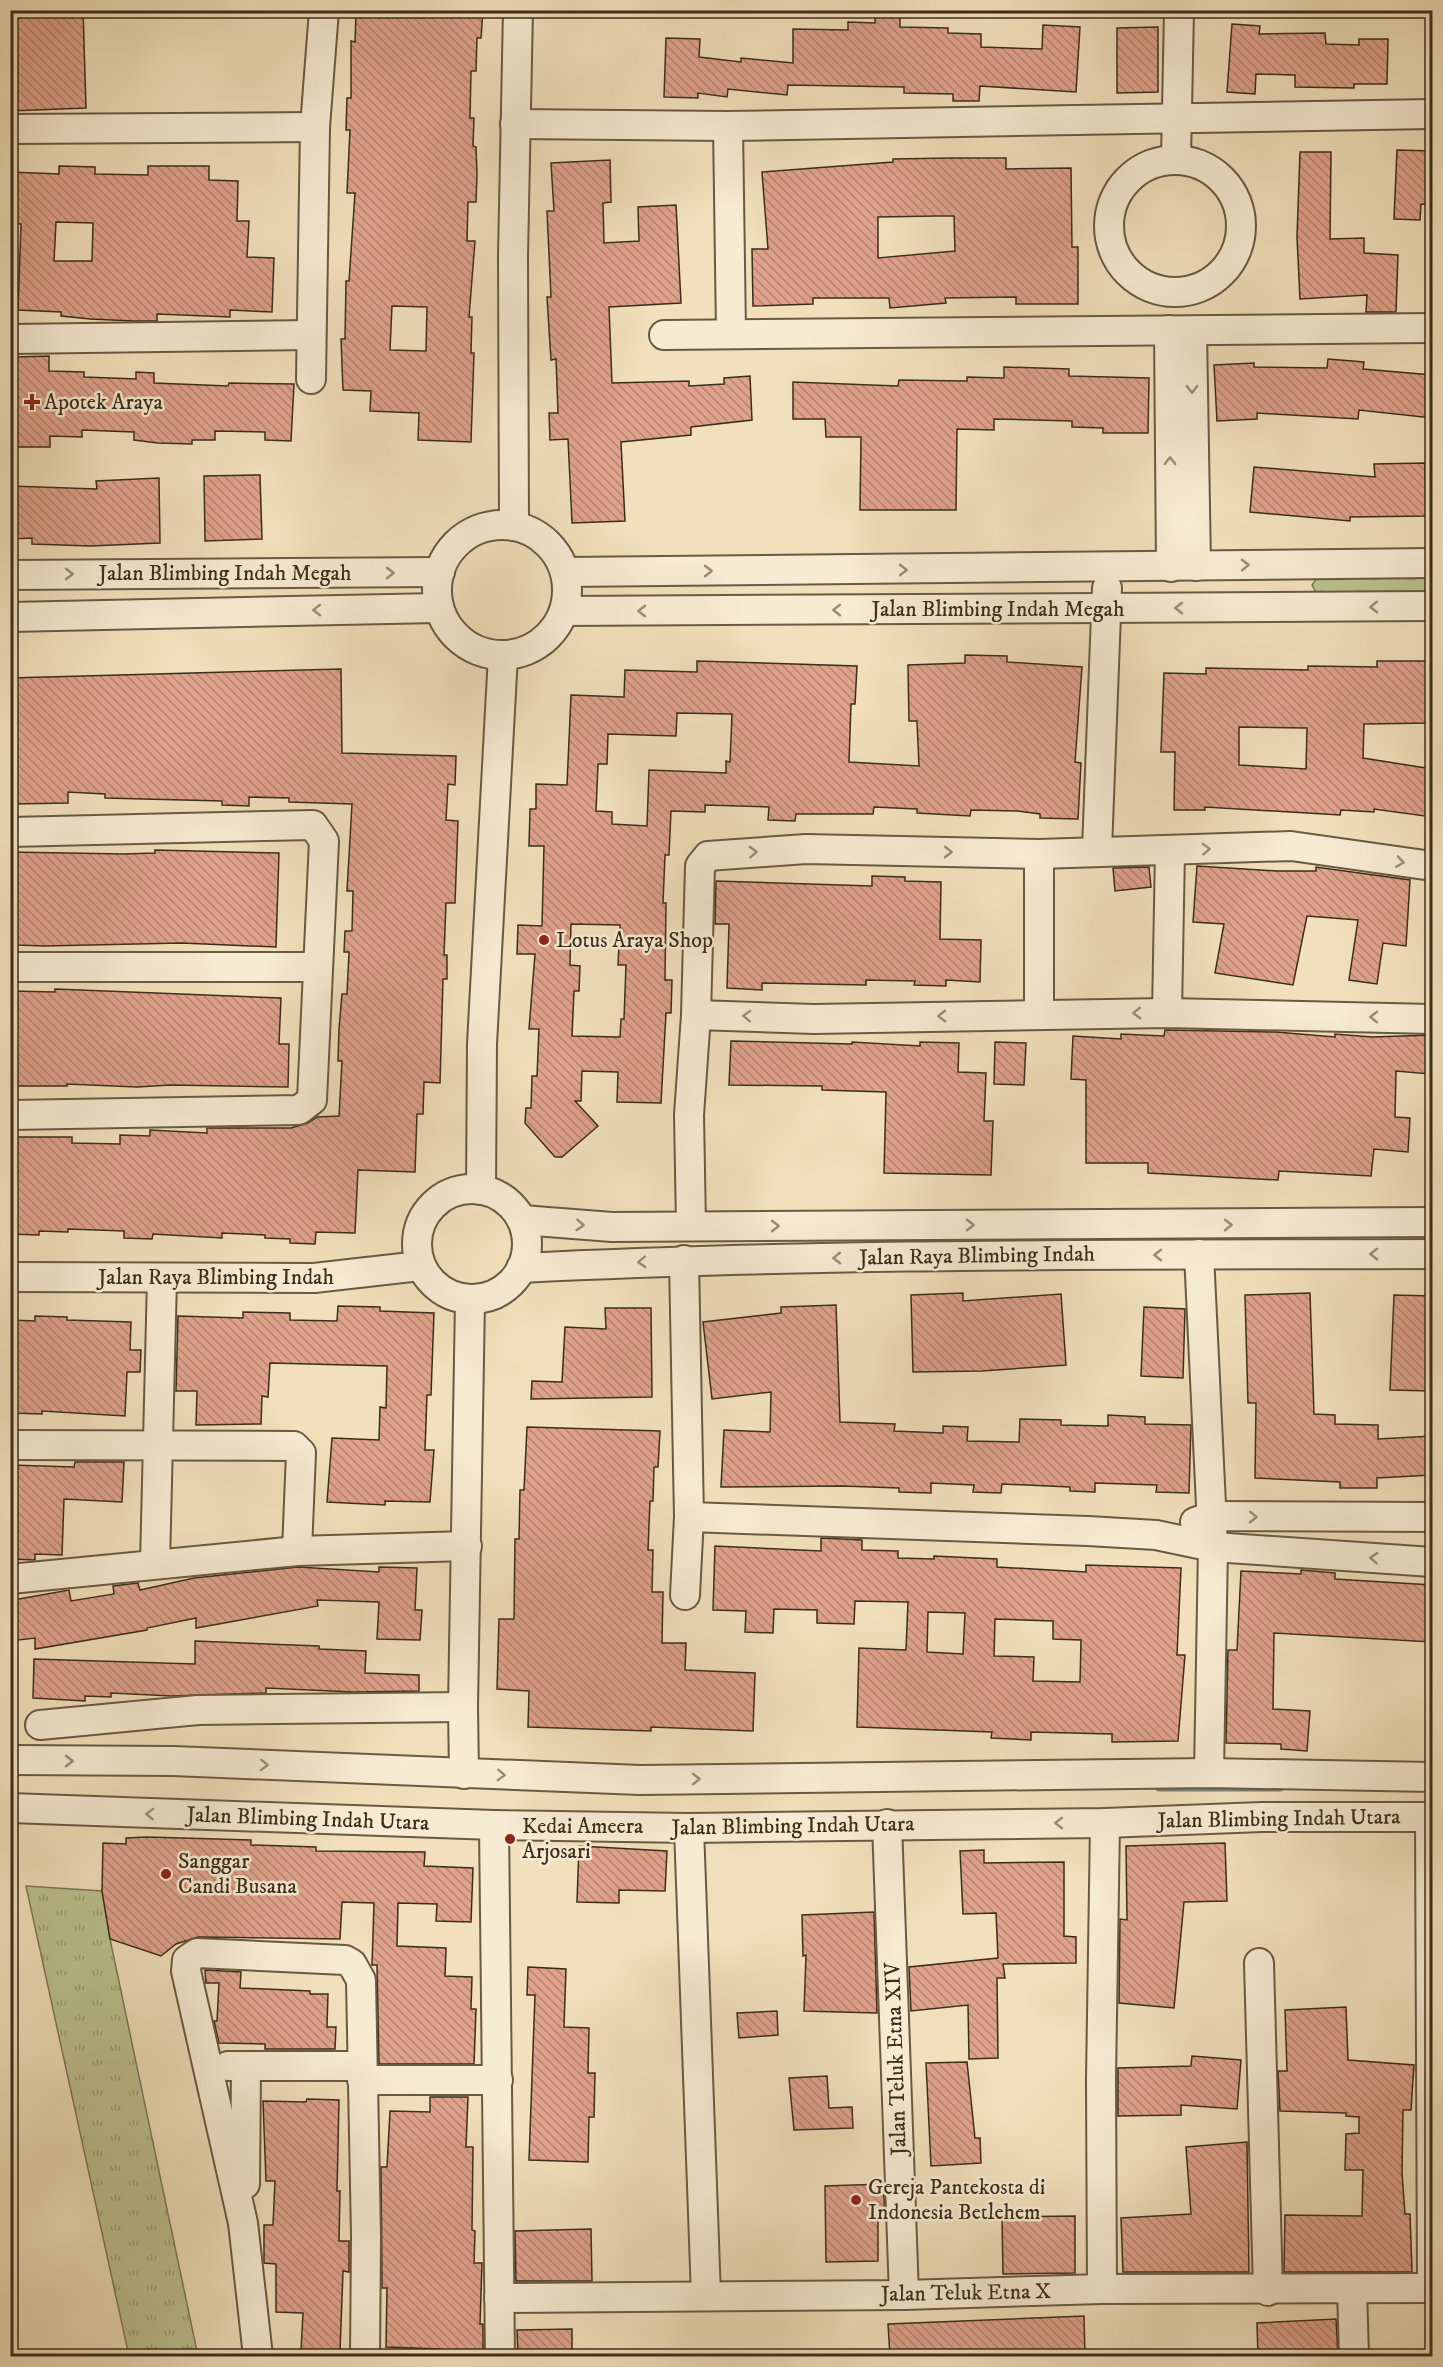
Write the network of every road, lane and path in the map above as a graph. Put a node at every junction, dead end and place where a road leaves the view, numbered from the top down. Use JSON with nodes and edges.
{"nodes":[{"id":1,"x":324,"y":10,"type":"edge"},
{"id":2,"x":518,"y":10,"type":"edge"},
{"id":3,"x":1179,"y":10,"type":"edge"},
{"id":4,"x":1432,"y":114,"type":"edge"},
{"id":5,"x":1178,"y":117,"type":"junction"},
{"id":6,"x":515,"y":124,"type":"junction"},
{"id":7,"x":728,"y":126,"type":"junction"},
{"id":8,"x":315,"y":127,"type":"junction"},
{"id":9,"x":10,"y":129,"type":"edge"},
{"id":10,"x":1176,"y":159,"type":"junction"},
{"id":11,"x":1178,"y":294,"type":"junction"},
{"id":12,"x":1432,"y":328,"type":"edge"},
{"id":13,"x":1180,"y":331,"type":"junction"},
{"id":14,"x":730,"y":332,"type":"junction"},
{"id":15,"x":311,"y":335,"type":"junction"},
{"id":16,"x":664,"y":335,"type":"dead end"},
{"id":17,"x":10,"y":339,"type":"edge"},
{"id":18,"x":311,"y":379,"type":"dead end"},
{"id":19,"x":514,"y":526,"type":"junction"},
{"id":20,"x":1432,"y":563,"type":"edge"},
{"id":21,"x":1286,"y":564,"type":"junction"},
{"id":22,"x":1183,"y":567,"type":"junction"},
{"id":23,"x":1107,"y":568,"type":"junction"},
{"id":24,"x":440,"y":572,"type":"junction"},
{"id":25,"x":565,"y":572,"type":"junction"},
{"id":26,"x":10,"y":574,"type":"edge"},
{"id":27,"x":1432,"y":606,"type":"edge"},
{"id":28,"x":438,"y":608,"type":"junction"},
{"id":29,"x":1107,"y":608,"type":"junction"},
{"id":30,"x":1284,"y":608,"type":"junction"},
{"id":31,"x":564,"y":611,"type":"junction"},
{"id":32,"x":10,"y":617,"type":"edge"},
{"id":33,"x":503,"y":656,"type":"junction"},
{"id":34,"x":10,"y":832,"type":"edge"},
{"id":35,"x":1097,"y":850,"type":"junction"},
{"id":36,"x":1170,"y":850,"type":"junction"},
{"id":37,"x":1040,"y":854,"type":"junction"},
{"id":38,"x":1432,"y":866,"type":"edge"},
{"id":39,"x":10,"y":967,"type":"edge"},
{"id":40,"x":317,"y":967,"type":"junction"},
{"id":41,"x":1167,"y":1013,"type":"junction"},
{"id":42,"x":696,"y":1015,"type":"junction"},
{"id":43,"x":1039,"y":1015,"type":"junction"},
{"id":44,"x":1432,"y":1018,"type":"edge"},
{"id":45,"x":10,"y":1115,"type":"edge"},
{"id":46,"x":482,"y":1190,"type":"junction"},
{"id":47,"x":522,"y":1220,"type":"junction"},
{"id":48,"x":1432,"y":1222,"type":"edge"},
{"id":49,"x":691,"y":1226,"type":"junction"},
{"id":50,"x":1199,"y":1254,"type":"junction"},
{"id":51,"x":1432,"y":1254,"type":"edge"},
{"id":52,"x":684,"y":1260,"type":"junction"},
{"id":53,"x":420,"y":1266,"type":"junction"},
{"id":54,"x":521,"y":1268,"type":"junction"},
{"id":55,"x":10,"y":1277,"type":"edge"},
{"id":56,"x":162,"y":1278,"type":"junction"},
{"id":57,"x":470,"y":1300,"type":"junction"},
{"id":58,"x":159,"y":1444,"type":"junction"},
{"id":59,"x":10,"y":1445,"type":"edge"},
{"id":60,"x":1211,"y":1516,"type":"junction"},
{"id":61,"x":689,"y":1517,"type":"junction"},
{"id":62,"x":1432,"y":1517,"type":"edge"},
{"id":63,"x":1156,"y":1535,"type":"junction"},
{"id":64,"x":467,"y":1546,"type":"junction"},
{"id":65,"x":1213,"y":1547,"type":"junction"},
{"id":66,"x":297,"y":1551,"type":"junction"},
{"id":67,"x":1432,"y":1562,"type":"edge"},
{"id":68,"x":155,"y":1564,"type":"junction"},
{"id":69,"x":10,"y":1579,"type":"edge"},
{"id":70,"x":685,"y":1595,"type":"dead end"},
{"id":71,"x":463,"y":1707,"type":"junction"},
{"id":72,"x":40,"y":1725,"type":"dead end"},
{"id":73,"x":10,"y":1760,"type":"edge"},
{"id":74,"x":1209,"y":1773,"type":"junction"},
{"id":75,"x":464,"y":1774,"type":"junction"},
{"id":76,"x":1432,"y":1776,"type":"edge"},
{"id":77,"x":10,"y":1808,"type":"edge"},
{"id":78,"x":1431,"y":1817,"type":"edge"},
{"id":79,"x":1105,"y":1823,"type":"junction"},
{"id":80,"x":887,"y":1824,"type":"junction"},
{"id":81,"x":494,"y":1826,"type":"junction"},
{"id":82,"x":689,"y":1828,"type":"junction"},
{"id":83,"x":1259,"y":1963,"type":"dead end"},
{"id":84,"x":208,"y":2066,"type":"junction"},
{"id":85,"x":246,"y":2067,"type":"junction"},
{"id":86,"x":362,"y":2073,"type":"junction"},
{"id":87,"x":498,"y":2080,"type":"junction"},
{"id":88,"x":243,"y":2223,"type":"junction"},
{"id":89,"x":1432,"y":2288,"type":"edge"},
{"id":90,"x":1102,"y":2289,"type":"junction"},
{"id":91,"x":1352,"y":2289,"type":"junction"},
{"id":92,"x":1268,"y":2291,"type":"junction"},
{"id":93,"x":903,"y":2295,"type":"junction"},
{"id":94,"x":706,"y":2296,"type":"junction"},
{"id":95,"x":499,"y":2298,"type":"junction"},
{"id":96,"x":258,"y":2356,"type":"edge"},
{"id":97,"x":365,"y":2356,"type":"edge"},
{"id":98,"x":500,"y":2356,"type":"edge"},
{"id":99,"x":1354,"y":2356,"type":"edge"}],
"edges":[{"from":1,"to":8,"type":"street"},
{"from":2,"to":6,"type":"street"},
{"from":3,"to":5,"type":"street"},
{"from":4,"to":5,"type":"street"},
{"from":5,"to":7,"type":"street"},
{"from":5,"to":10,"type":"street"},
{"from":6,"to":7,"type":"street"},
{"from":6,"to":19,"type":"street"},
{"from":7,"to":14,"type":"street"},
{"from":8,"to":9,"type":"street"},
{"from":8,"to":15,"type":"street"},
{"from":10,"to":11,"type":"street"},
{"from":10,"to":11,"type":"street"},
{"from":11,"to":13,"type":"street"},
{"from":12,"to":13,"type":"street"},
{"from":13,"to":14,"type":"street"},
{"from":13,"to":22,"type":"street"},
{"from":14,"to":16,"type":"street"},
{"from":15,"to":17,"type":"street"},
{"from":15,"to":18,"type":"street"},
{"from":19,"to":24,"type":"street"},
{"from":19,"to":25,"type":"street"},
{"from":20,"to":21,"type":"street","name":"Jalan Blimbing Indah Megah"},
{"from":22,"to":21,"type":"street","name":"Jalan Blimbing Indah Megah","one_way":true},
{"from":21,"to":30,"type":"street"},
{"from":22,"to":23,"type":"street","name":"Jalan Blimbing Indah Megah"},
{"from":25,"to":23,"type":"street","name":"Jalan Blimbing Indah Megah","one_way":true},
{"from":23,"to":29,"type":"street"},
{"from":26,"to":24,"type":"street","name":"Jalan Blimbing Indah Megah","one_way":true},
{"from":24,"to":28,"type":"street"},
{"from":25,"to":31,"type":"street"},
{"from":27,"to":30,"type":"street","name":"Jalan Blimbing Indah Megah","one_way":true},
{"from":28,"to":32,"type":"street","name":"Jalan Blimbing Indah Megah","one_way":true},
{"from":28,"to":33,"type":"street"},
{"from":30,"to":29,"type":"street","name":"Jalan Blimbing Indah Megah","one_way":true},
{"from":29,"to":31,"type":"street","name":"Jalan Blimbing Indah Megah","one_way":true},
{"from":29,"to":35,"type":"street"},
{"from":31,"to":33,"type":"street"},
{"from":33,"to":46,"type":"street"},
{"from":34,"to":40,"type":"street"},
{"from":35,"to":36,"type":"street"},
{"from":35,"to":37,"type":"street"},
{"from":36,"to":38,"type":"street","one_way":true},
{"from":36,"to":41,"type":"street"},
{"from":42,"to":37,"type":"street","one_way":true},
{"from":37,"to":43,"type":"street"},
{"from":39,"to":40,"type":"street"},
{"from":40,"to":45,"type":"street"},
{"from":41,"to":43,"type":"street","one_way":true},
{"from":44,"to":41,"type":"street","one_way":true},
{"from":43,"to":42,"type":"street","one_way":true},
{"from":42,"to":49,"type":"street"},
{"from":46,"to":47,"type":"street"},
{"from":46,"to":53,"type":"street"},
{"from":47,"to":49,"type":"street","name":"Jalan Raya Blimbing Indah","one_way":true},
{"from":47,"to":54,"type":"street"},
{"from":49,"to":48,"type":"street","name":"Jalan Raya Blimbing Indah","one_way":true},
{"from":51,"to":50,"type":"street","name":"Jalan Raya Blimbing Indah","one_way":true},
{"from":50,"to":52,"type":"street","name":"Jalan Raya Blimbing Indah","one_way":true},
{"from":50,"to":60,"type":"street"},
{"from":52,"to":54,"type":"street","name":"Jalan Raya Blimbing Indah","one_way":true},
{"from":52,"to":61,"type":"street"},
{"from":53,"to":56,"type":"street","name":"Jalan Raya Blimbing Indah"},
{"from":53,"to":57,"type":"street"},
{"from":54,"to":57,"type":"street"},
{"from":55,"to":56,"type":"street","name":"Jalan Raya Blimbing Indah"},
{"from":56,"to":58,"type":"street"},
{"from":57,"to":64,"type":"street"},
{"from":58,"to":59,"type":"street"},
{"from":58,"to":66,"type":"street"},
{"from":58,"to":68,"type":"street"},
{"from":60,"to":62,"type":"street","one_way":true},
{"from":60,"to":63,"type":"street"},
{"from":60,"to":65,"type":"street"},
{"from":61,"to":63,"type":"street"},
{"from":61,"to":70,"type":"street"},
{"from":63,"to":65,"type":"street"},
{"from":64,"to":66,"type":"street"},
{"from":64,"to":71,"type":"street"},
{"from":67,"to":65,"type":"street","one_way":true},
{"from":65,"to":74,"type":"street"},
{"from":66,"to":68,"type":"street"},
{"from":68,"to":69,"type":"street"},
{"from":71,"to":72,"type":"street"},
{"from":71,"to":75,"type":"street"},
{"from":73,"to":75,"type":"street","name":"Jalan Blimbing Indah Utara","one_way":true},
{"from":75,"to":74,"type":"street","name":"Jalan Blimbing Indah Utara","one_way":true},
{"from":74,"to":76,"type":"street","name":"Jalan Blimbing Indah Utara"},
{"from":81,"to":77,"type":"street","name":"Jalan Blimbing Indah Utara","one_way":true},
{"from":78,"to":79,"type":"street","name":"Jalan Blimbing Indah Utara"},
{"from":78,"to":89,"type":"street"},
{"from":79,"to":80,"type":"street","name":"Jalan Blimbing Indah Utara","one_way":true},
{"from":79,"to":90,"type":"street"},
{"from":80,"to":82,"type":"street","name":"Jalan Blimbing Indah Utara"},
{"from":80,"to":93,"type":"street","name":"Jalan Teluk Etna XIV"},
{"from":81,"to":82,"type":"street","name":"Jalan Blimbing Indah Utara"},
{"from":81,"to":87,"type":"street"},
{"from":82,"to":94,"type":"street"},
{"from":83,"to":92,"type":"street"},
{"from":84,"to":85,"type":"street"},
{"from":84,"to":86,"type":"street"},
{"from":84,"to":88,"type":"street"},
{"from":85,"to":86,"type":"street"},
{"from":85,"to":88,"type":"street"},
{"from":86,"to":87,"type":"street"},
{"from":86,"to":97,"type":"street"},
{"from":87,"to":95,"type":"street"},
{"from":88,"to":96,"type":"street"},
{"from":89,"to":91,"type":"street","name":"Jalan Teluk Etna X"},
{"from":90,"to":92,"type":"street","name":"Jalan Teluk Etna X"},
{"from":90,"to":93,"type":"street","name":"Jalan Teluk Etna X"},
{"from":91,"to":92,"type":"street","name":"Jalan Teluk Etna X"},
{"from":91,"to":99,"type":"street"},
{"from":93,"to":94,"type":"street","name":"Jalan Teluk Etna X"},
{"from":94,"to":95,"type":"street","name":"Jalan Teluk Etna X"},
{"from":95,"to":98,"type":"street"}]}
